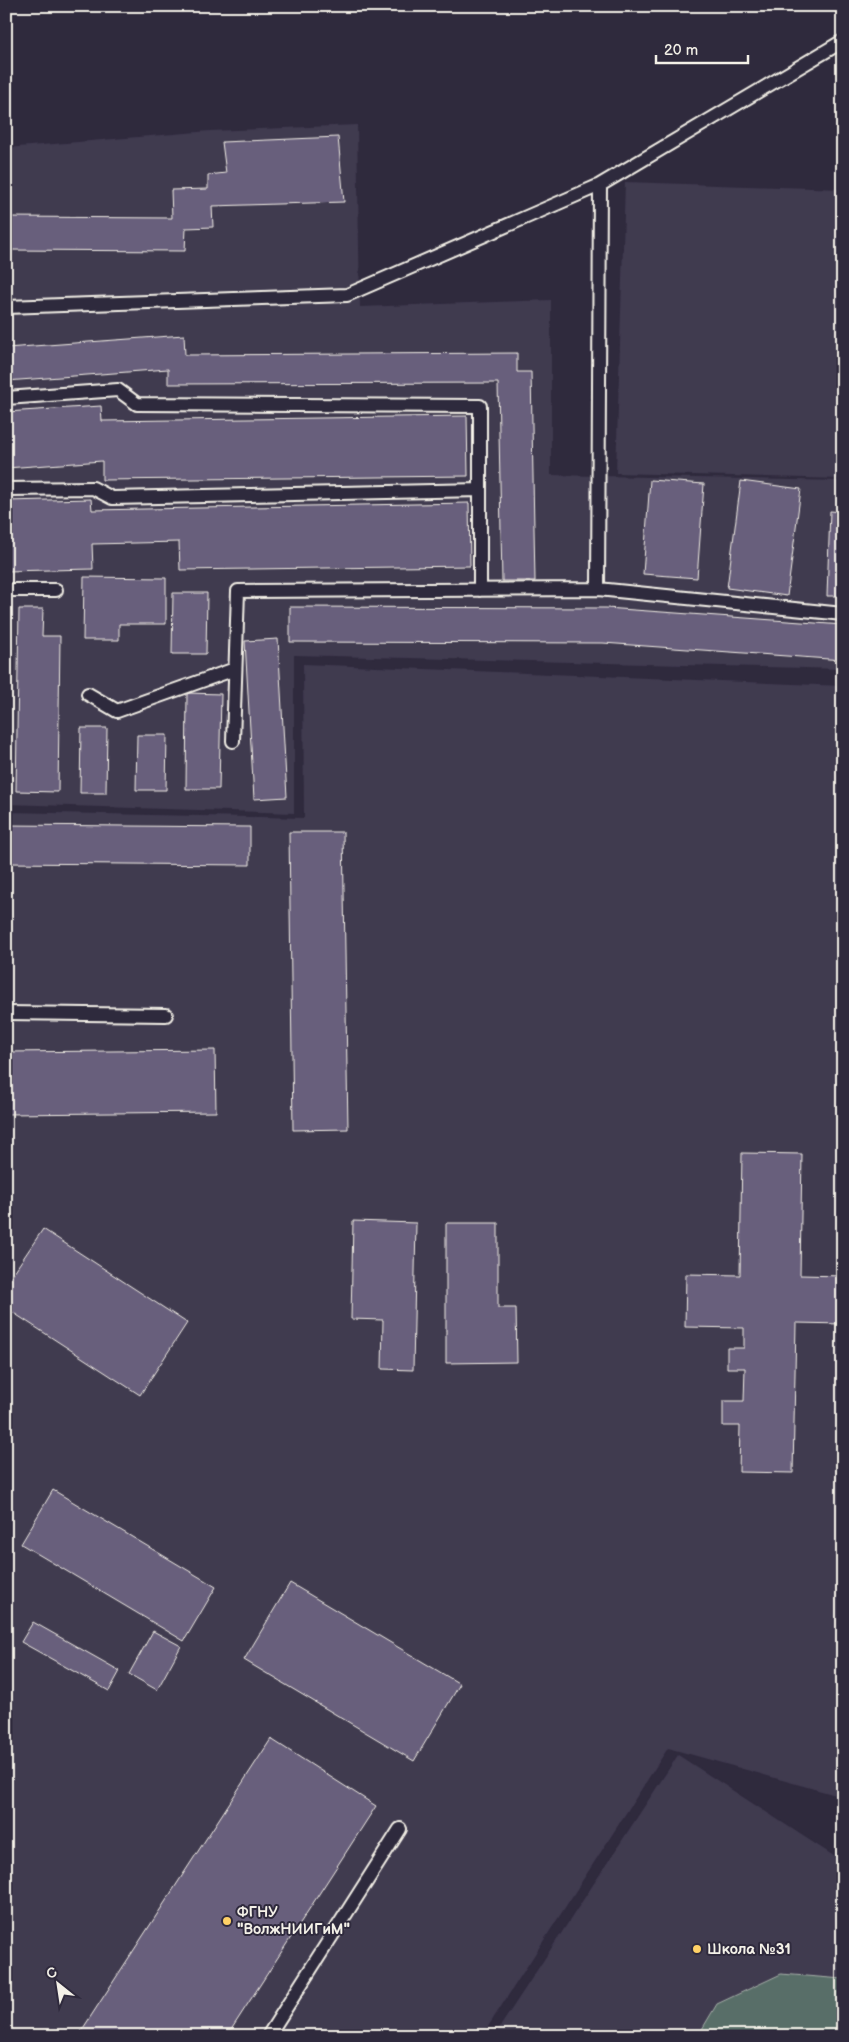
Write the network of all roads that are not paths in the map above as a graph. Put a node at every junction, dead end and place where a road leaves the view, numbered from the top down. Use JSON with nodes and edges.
{"nodes":[{"id":1,"x":843,"y":41,"type":"edge"},
{"id":2,"x":600,"y":184,"type":"junction"},
{"id":3,"x":6,"y":307,"type":"edge"},
{"id":4,"x":6,"y":398,"type":"edge"},
{"id":5,"x":6,"y":490,"type":"edge"},
{"id":6,"x":480,"y":490,"type":"junction"},
{"id":7,"x":598,"y":589,"type":"junction"},
{"id":8,"x":6,"y":590,"type":"edge"},
{"id":9,"x":56,"y":590,"type":"dead end"},
{"id":10,"x":480,"y":590,"type":"junction"},
{"id":11,"x":843,"y":614,"type":"edge"},
{"id":12,"x":235,"y":669,"type":"junction"},
{"id":13,"x":88,"y":694,"type":"dead end"},
{"id":14,"x":233,"y":741,"type":"dead end"},
{"id":15,"x":6,"y":1014,"type":"edge"},
{"id":16,"x":166,"y":1015,"type":"dead end"},
{"id":17,"x":400,"y":1829,"type":"dead end"},
{"id":18,"x":268,"y":2036,"type":"edge"}],
"edges":[{"from":1,"to":2,"type":"lane"},
{"from":2,"to":3,"type":"lane"},
{"from":2,"to":7,"type":"lane"},
{"from":4,"to":6,"type":"lane"},
{"from":5,"to":6,"type":"lane"},
{"from":6,"to":10,"type":"lane"},
{"from":7,"to":10,"type":"lane"},
{"from":7,"to":11,"type":"lane"},
{"from":8,"to":9,"type":"lane"},
{"from":10,"to":12,"type":"lane"},
{"from":12,"to":13,"type":"lane"},
{"from":12,"to":14,"type":"lane"},
{"from":15,"to":16,"type":"lane"},
{"from":17,"to":18,"type":"lane"}]}
